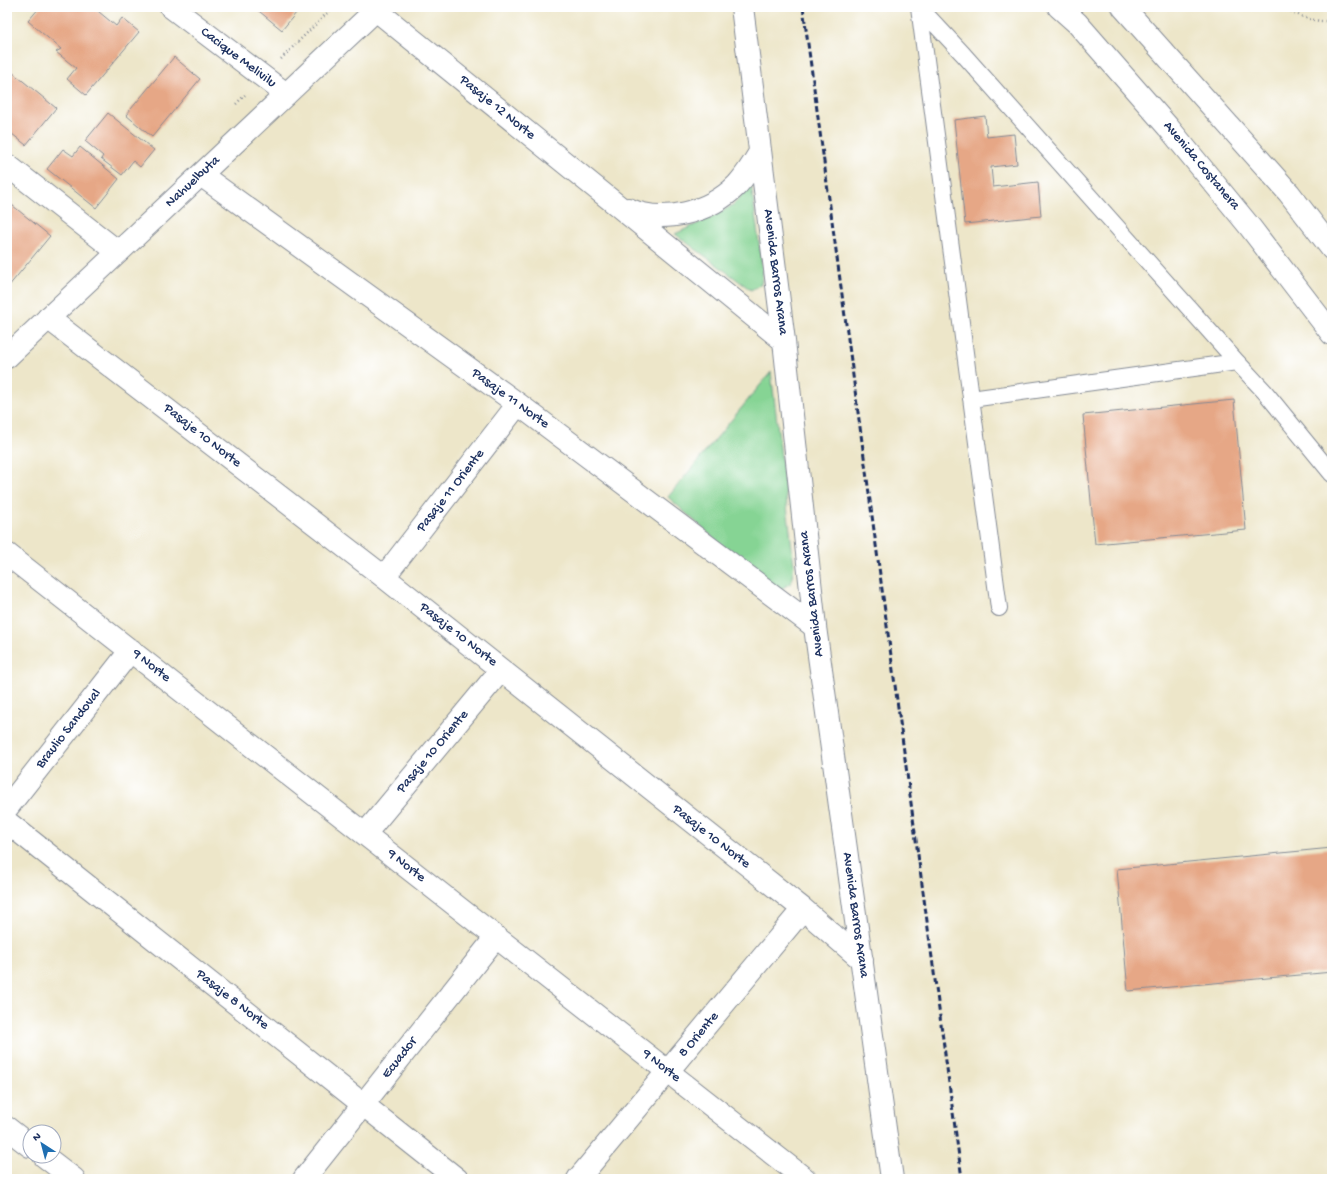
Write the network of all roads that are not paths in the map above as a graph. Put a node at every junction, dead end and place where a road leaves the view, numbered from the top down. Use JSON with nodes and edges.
{"nodes":[{"id":1,"x":172,"y":7,"type":"edge"},
{"id":2,"x":742,"y":7,"type":"edge"},
{"id":3,"x":919,"y":7,"type":"edge"},
{"id":4,"x":1059,"y":7,"type":"edge"},
{"id":5,"x":1123,"y":7,"type":"edge"},
{"id":6,"x":378,"y":9,"type":"edge"},
{"id":7,"x":286,"y":94,"type":"junction"},
{"id":8,"x":760,"y":152,"type":"junction"},
{"id":9,"x":7,"y":165,"type":"edge"},
{"id":10,"x":201,"y":174,"type":"junction"},
{"id":11,"x":618,"y":205,"type":"junction"},
{"id":12,"x":1332,"y":249,"type":"edge"},
{"id":13,"x":118,"y":252,"type":"junction"},
{"id":14,"x":48,"y":318,"type":"junction"},
{"id":15,"x":1332,"y":334,"type":"edge"},
{"id":16,"x":784,"y":341,"type":"junction"},
{"id":17,"x":7,"y":357,"type":"edge"},
{"id":18,"x":1236,"y":362,"type":"junction"},
{"id":19,"x":971,"y":399,"type":"junction"},
{"id":20,"x":518,"y":404,"type":"junction"},
{"id":21,"x":1332,"y":474,"type":"edge"},
{"id":22,"x":7,"y":554,"type":"edge"},
{"id":23,"x":384,"y":577,"type":"junction"},
{"id":24,"x":999,"y":608,"type":"dead end"},
{"id":25,"x":815,"y":627,"type":"junction"},
{"id":26,"x":131,"y":650,"type":"junction"},
{"id":27,"x":501,"y":670,"type":"junction"},
{"id":28,"x":7,"y":808,"type":"edge"},
{"id":29,"x":7,"y":822,"type":"edge"},
{"id":30,"x":365,"y":834,"type":"junction"},
{"id":31,"x":803,"y":909,"type":"junction"},
{"id":32,"x":496,"y":936,"type":"junction"},
{"id":33,"x":862,"y":960,"type":"junction"},
{"id":34,"x":668,"y":1072,"type":"junction"},
{"id":35,"x":363,"y":1105,"type":"junction"},
{"id":36,"x":7,"y":1128,"type":"edge"},
{"id":37,"x":22,"y":1140,"type":"edge"},
{"id":38,"x":54,"y":1164,"type":"edge"},
{"id":39,"x":74,"y":1179,"type":"edge"},
{"id":40,"x":304,"y":1179,"type":"edge"},
{"id":41,"x":457,"y":1179,"type":"edge"},
{"id":42,"x":578,"y":1179,"type":"edge"},
{"id":43,"x":806,"y":1179,"type":"edge"},
{"id":44,"x":892,"y":1179,"type":"edge"}],
"edges":[{"from":1,"to":7,"type":"street","name":"Cacique Melivilu"},
{"from":2,"to":8,"type":"street","name":"Avenida Barros Arana"},
{"from":3,"to":18,"type":"lane"},
{"from":3,"to":19,"type":"lane"},
{"from":4,"to":15,"type":"street","name":"Avenida Costanera"},
{"from":5,"to":12,"type":"street"},
{"from":6,"to":7,"type":"street","name":"Nahuelbuta"},
{"from":6,"to":11,"type":"street","name":"Pasaje 12 Norte"},
{"from":7,"to":10,"type":"street","name":"Nahuelbuta"},
{"from":8,"to":11,"type":"street","name":"Pasaje 12 Norte"},
{"from":8,"to":16,"type":"street","name":"Avenida Barros Arana"},
{"from":9,"to":13,"type":"street"},
{"from":10,"to":13,"type":"street","name":"Nahuelbuta"},
{"from":10,"to":20,"type":"street","name":"Pasaje 11 Norte"},
{"from":11,"to":16,"type":"street","name":"Pasaje 12 Norte"},
{"from":13,"to":14,"type":"street","name":"Nahuelbuta"},
{"from":14,"to":17,"type":"street","name":"Nahuelbuta"},
{"from":14,"to":23,"type":"street","name":"Pasaje 10 Norte"},
{"from":16,"to":25,"type":"street","name":"Avenida Barros Arana"},
{"from":18,"to":19,"type":"lane"},
{"from":18,"to":21,"type":"lane"},
{"from":19,"to":24,"type":"lane"},
{"from":20,"to":23,"type":"street","name":"Pasaje 11 Oriente"},
{"from":20,"to":25,"type":"street","name":"Pasaje 11 Norte"},
{"from":22,"to":26,"type":"street","name":"9 Norte"},
{"from":23,"to":27,"type":"street","name":"Pasaje 10 Norte"},
{"from":25,"to":33,"type":"street","name":"Avenida Barros Arana"},
{"from":26,"to":28,"type":"street","name":"Braulio Sandoval"},
{"from":26,"to":30,"type":"street","name":"9 Norte"},
{"from":27,"to":30,"type":"street","name":"Pasaje 10 Oriente"},
{"from":27,"to":31,"type":"street","name":"Pasaje 10 Norte"},
{"from":29,"to":35,"type":"street","name":"Pasaje 8 Norte"},
{"from":30,"to":32,"type":"street","name":"9 Norte"},
{"from":31,"to":33,"type":"street","name":"Pasaje 10 Norte"},
{"from":31,"to":34,"type":"street","name":"8 Oriente"},
{"from":32,"to":34,"type":"street","name":"9 Norte"},
{"from":32,"to":35,"type":"street","name":"Ecuador"},
{"from":33,"to":44,"type":"street","name":"Avenida Barros Arana"},
{"from":34,"to":42,"type":"street","name":"8 Oriente"},
{"from":34,"to":43,"type":"street","name":"9 Norte"},
{"from":35,"to":40,"type":"street","name":"Ecuador"},
{"from":35,"to":41,"type":"street","name":"Pasaje 8 Norte"},
{"from":36,"to":37,"type":"street"},
{"from":38,"to":39,"type":"street"}]}
